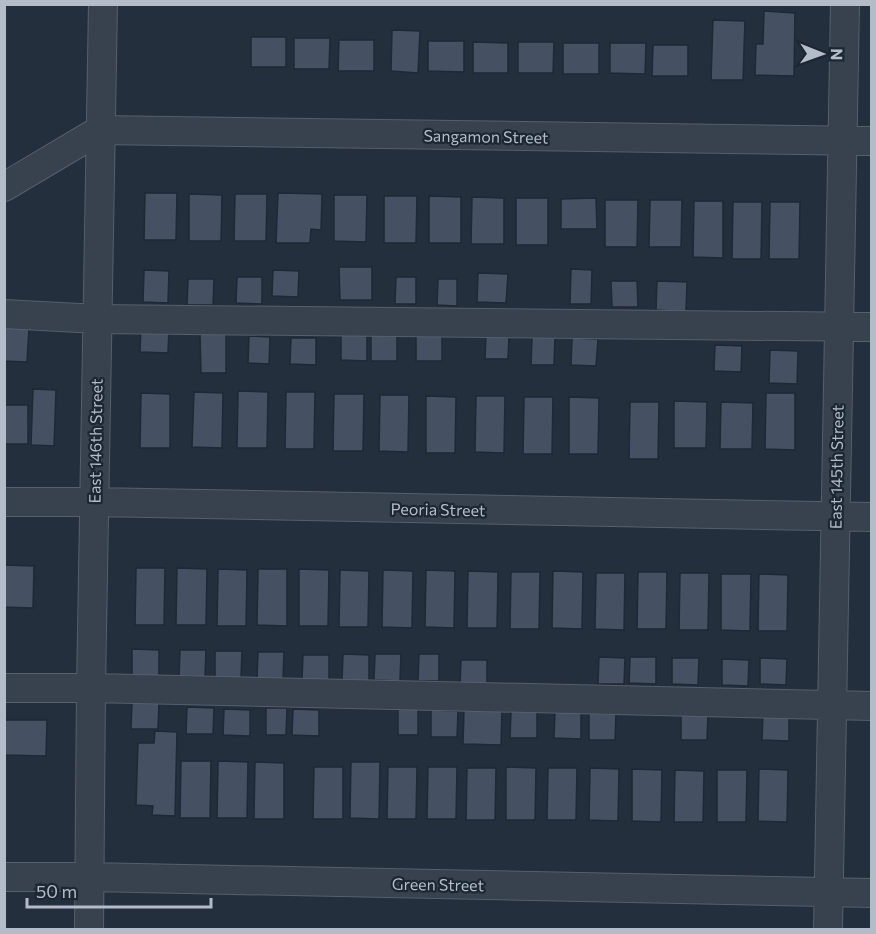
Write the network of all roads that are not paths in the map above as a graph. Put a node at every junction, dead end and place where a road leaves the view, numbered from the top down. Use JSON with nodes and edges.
{"nodes":[{"id":1,"x":103,"y":4,"type":"edge"},
{"id":2,"x":845,"y":4,"type":"edge"},
{"id":3,"x":100,"y":130,"type":"junction"},
{"id":4,"x":842,"y":141,"type":"junction"},
{"id":5,"x":872,"y":141,"type":"edge"},
{"id":6,"x":4,"y":188,"type":"edge"},
{"id":7,"x":4,"y":314,"type":"edge"},
{"id":8,"x":98,"y":319,"type":"junction"},
{"id":9,"x":839,"y":326,"type":"junction"},
{"id":10,"x":872,"y":327,"type":"edge"},
{"id":11,"x":4,"y":501,"type":"edge"},
{"id":12,"x":94,"y":502,"type":"junction"},
{"id":13,"x":836,"y":517,"type":"junction"},
{"id":14,"x":872,"y":517,"type":"edge"},
{"id":15,"x":4,"y":688,"type":"edge"},
{"id":16,"x":91,"y":688,"type":"junction"},
{"id":17,"x":832,"y":706,"type":"junction"},
{"id":18,"x":872,"y":706,"type":"edge"},
{"id":19,"x":4,"y":877,"type":"edge"},
{"id":20,"x":90,"y":877,"type":"junction"},
{"id":21,"x":829,"y":892,"type":"junction"},
{"id":22,"x":872,"y":892,"type":"edge"},
{"id":23,"x":89,"y":930,"type":"edge"},
{"id":24,"x":828,"y":930,"type":"edge"}],
"edges":[{"from":1,"to":3,"type":"street","name":"East 146th Street"},
{"from":2,"to":4,"type":"street","name":"East 145th Street"},
{"from":3,"to":4,"type":"street","name":"Sangamon Street"},
{"from":3,"to":6,"type":"street"},
{"from":3,"to":8,"type":"street","name":"East 146th Street"},
{"from":4,"to":5,"type":"street","name":"Sangamon Street"},
{"from":4,"to":9,"type":"street","name":"East 145th Street"},
{"from":7,"to":8,"type":"street"},
{"from":8,"to":9,"type":"street"},
{"from":8,"to":12,"type":"street","name":"East 146th Street"},
{"from":9,"to":10,"type":"street"},
{"from":9,"to":13,"type":"street","name":"East 145th Street"},
{"from":11,"to":12,"type":"street","name":"Peoria Street"},
{"from":12,"to":13,"type":"street","name":"Peoria Street"},
{"from":12,"to":16,"type":"street","name":"East 146th Street"},
{"from":13,"to":14,"type":"street","name":"Peoria Street"},
{"from":13,"to":17,"type":"street","name":"East 145th Street"},
{"from":15,"to":16,"type":"street"},
{"from":16,"to":17,"type":"street"},
{"from":16,"to":20,"type":"street","name":"East 146th Street"},
{"from":17,"to":18,"type":"street"},
{"from":17,"to":21,"type":"street","name":"East 145th Street"},
{"from":19,"to":20,"type":"street","name":"Green Street"},
{"from":20,"to":21,"type":"street","name":"Green Street"},
{"from":20,"to":23,"type":"street","name":"East 146th Street"},
{"from":21,"to":22,"type":"street","name":"Green Street"},
{"from":21,"to":24,"type":"street","name":"East 145th Street"}]}
